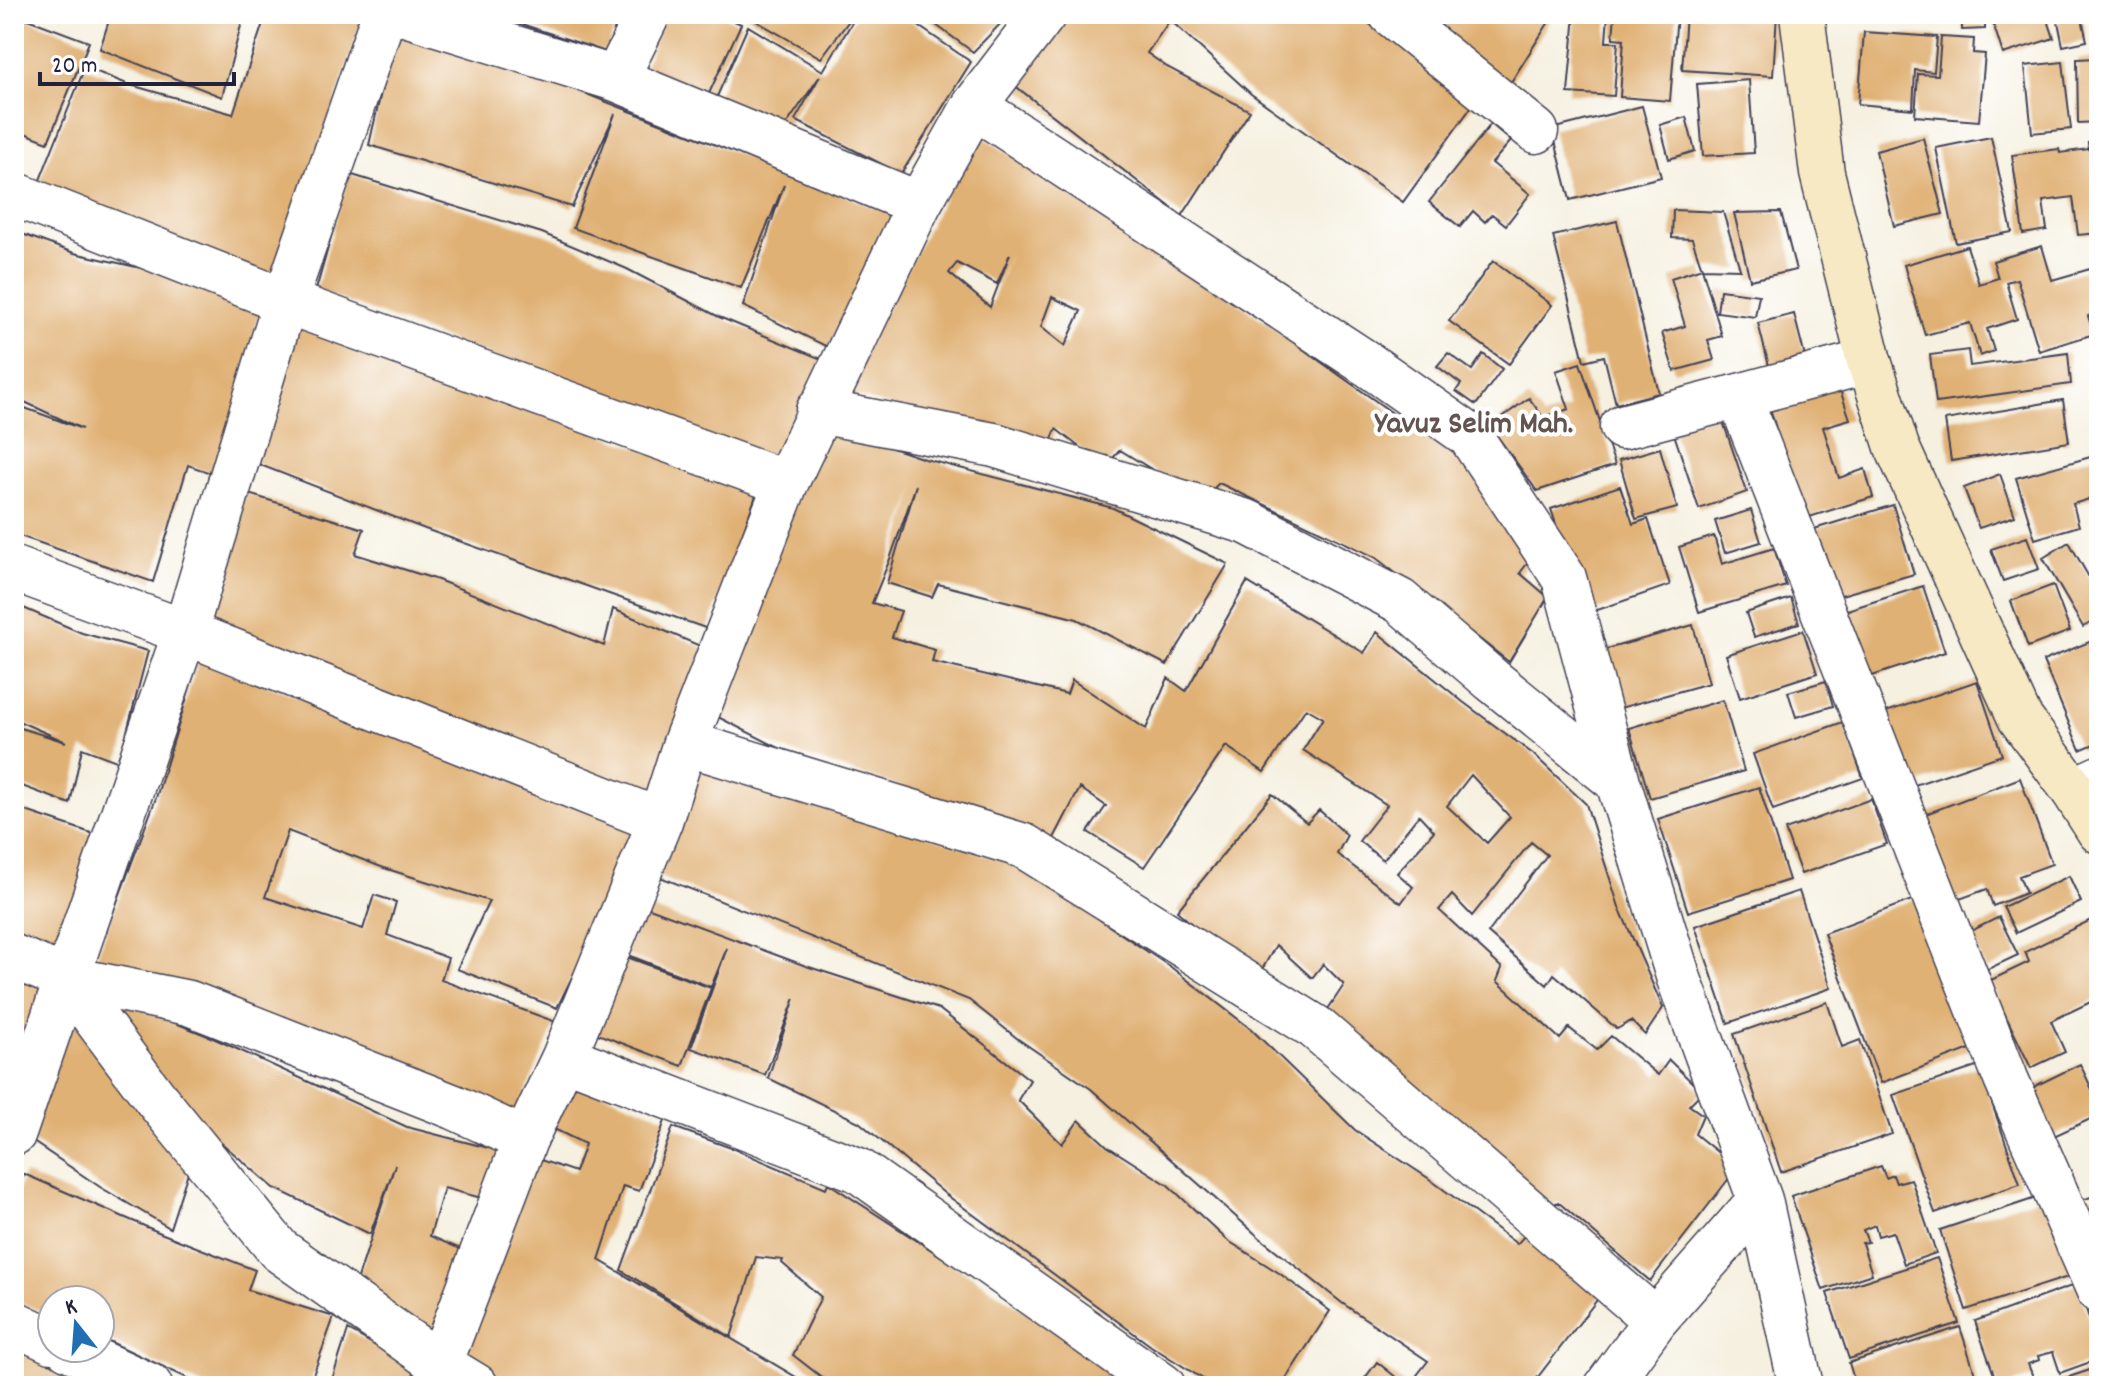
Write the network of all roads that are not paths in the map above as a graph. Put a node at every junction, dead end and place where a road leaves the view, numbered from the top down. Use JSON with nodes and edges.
{"nodes":[{"id":1,"x":384,"y":14,"type":"edge"},
{"id":2,"x":405,"y":14,"type":"edge"},
{"id":3,"x":648,"y":14,"type":"edge"},
{"id":4,"x":1044,"y":14,"type":"edge"},
{"id":5,"x":1391,"y":14,"type":"edge"},
{"id":6,"x":1802,"y":14,"type":"edge"},
{"id":7,"x":616,"y":79,"type":"junction"},
{"id":8,"x":974,"y":106,"type":"junction"},
{"id":9,"x":1536,"y":131,"type":"dead end"},
{"id":10,"x":14,"y":194,"type":"edge"},
{"id":11,"x":919,"y":204,"type":"junction"},
{"id":12,"x":285,"y":301,"type":"junction"},
{"id":13,"x":1869,"y":361,"type":"junction"},
{"id":14,"x":1739,"y":396,"type":"junction"},
{"id":15,"x":818,"y":411,"type":"junction"},
{"id":16,"x":1622,"y":427,"type":"dead end"},
{"id":17,"x":786,"y":483,"type":"junction"},
{"id":18,"x":14,"y":569,"type":"edge"},
{"id":19,"x":185,"y":632,"type":"junction"},
{"id":20,"x":685,"y":743,"type":"junction"},
{"id":21,"x":1618,"y":782,"type":"junction"},
{"id":22,"x":2086,"y":784,"type":"edge"},
{"id":23,"x":660,"y":821,"type":"junction"},
{"id":24,"x":2099,"y":831,"type":"edge"},
{"id":25,"x":14,"y":957,"type":"edge"},
{"id":26,"x":65,"y":978,"type":"junction"},
{"id":27,"x":564,"y":1057,"type":"junction"},
{"id":28,"x":14,"y":1133,"type":"edge"},
{"id":29,"x":525,"y":1140,"type":"junction"},
{"id":30,"x":1760,"y":1200,"type":"junction"},
{"id":31,"x":2099,"y":1291,"type":"edge"},
{"id":32,"x":1655,"y":1320,"type":"junction"},
{"id":33,"x":14,"y":1323,"type":"edge"},
{"id":34,"x":36,"y":1333,"type":"edge"},
{"id":35,"x":103,"y":1364,"type":"edge"},
{"id":36,"x":450,"y":1379,"type":"edge"},
{"id":37,"x":150,"y":1386,"type":"edge"},
{"id":38,"x":1163,"y":1386,"type":"edge"},
{"id":39,"x":1607,"y":1386,"type":"edge"},
{"id":40,"x":1801,"y":1386,"type":"edge"}],
"edges":[{"from":1,"to":12,"type":"street"},
{"from":2,"to":7,"type":"street"},
{"from":3,"to":7,"type":"street"},
{"from":4,"to":8,"type":"street"},
{"from":5,"to":9,"type":"street"},
{"from":6,"to":13,"type":"street"},
{"from":7,"to":11,"type":"street"},
{"from":8,"to":11,"type":"street"},
{"from":8,"to":21,"type":"street"},
{"from":10,"to":12,"type":"street"},
{"from":11,"to":15,"type":"street"},
{"from":12,"to":17,"type":"street"},
{"from":12,"to":19,"type":"street"},
{"from":13,"to":14,"type":"street"},
{"from":13,"to":22,"type":"street"},
{"from":14,"to":16,"type":"street"},
{"from":14,"to":31,"type":"street"},
{"from":15,"to":17,"type":"street"},
{"from":15,"to":21,"type":"street"},
{"from":17,"to":20,"type":"street"},
{"from":18,"to":19,"type":"street"},
{"from":19,"to":23,"type":"street"},
{"from":19,"to":26,"type":"street"},
{"from":20,"to":23,"type":"street"},
{"from":20,"to":32,"type":"street"},
{"from":21,"to":30,"type":"street"},
{"from":22,"to":24,"type":"street"},
{"from":23,"to":27,"type":"street"},
{"from":25,"to":26,"type":"street"},
{"from":26,"to":28,"type":"street"},
{"from":26,"to":29,"type":"street"},
{"from":26,"to":36,"type":"street"},
{"from":27,"to":29,"type":"street"},
{"from":27,"to":38,"type":"street"},
{"from":29,"to":36,"type":"street"},
{"from":30,"to":32,"type":"street"},
{"from":30,"to":40,"type":"street"},
{"from":32,"to":39,"type":"street"},
{"from":33,"to":34,"type":"street"},
{"from":35,"to":37,"type":"street"}]}
